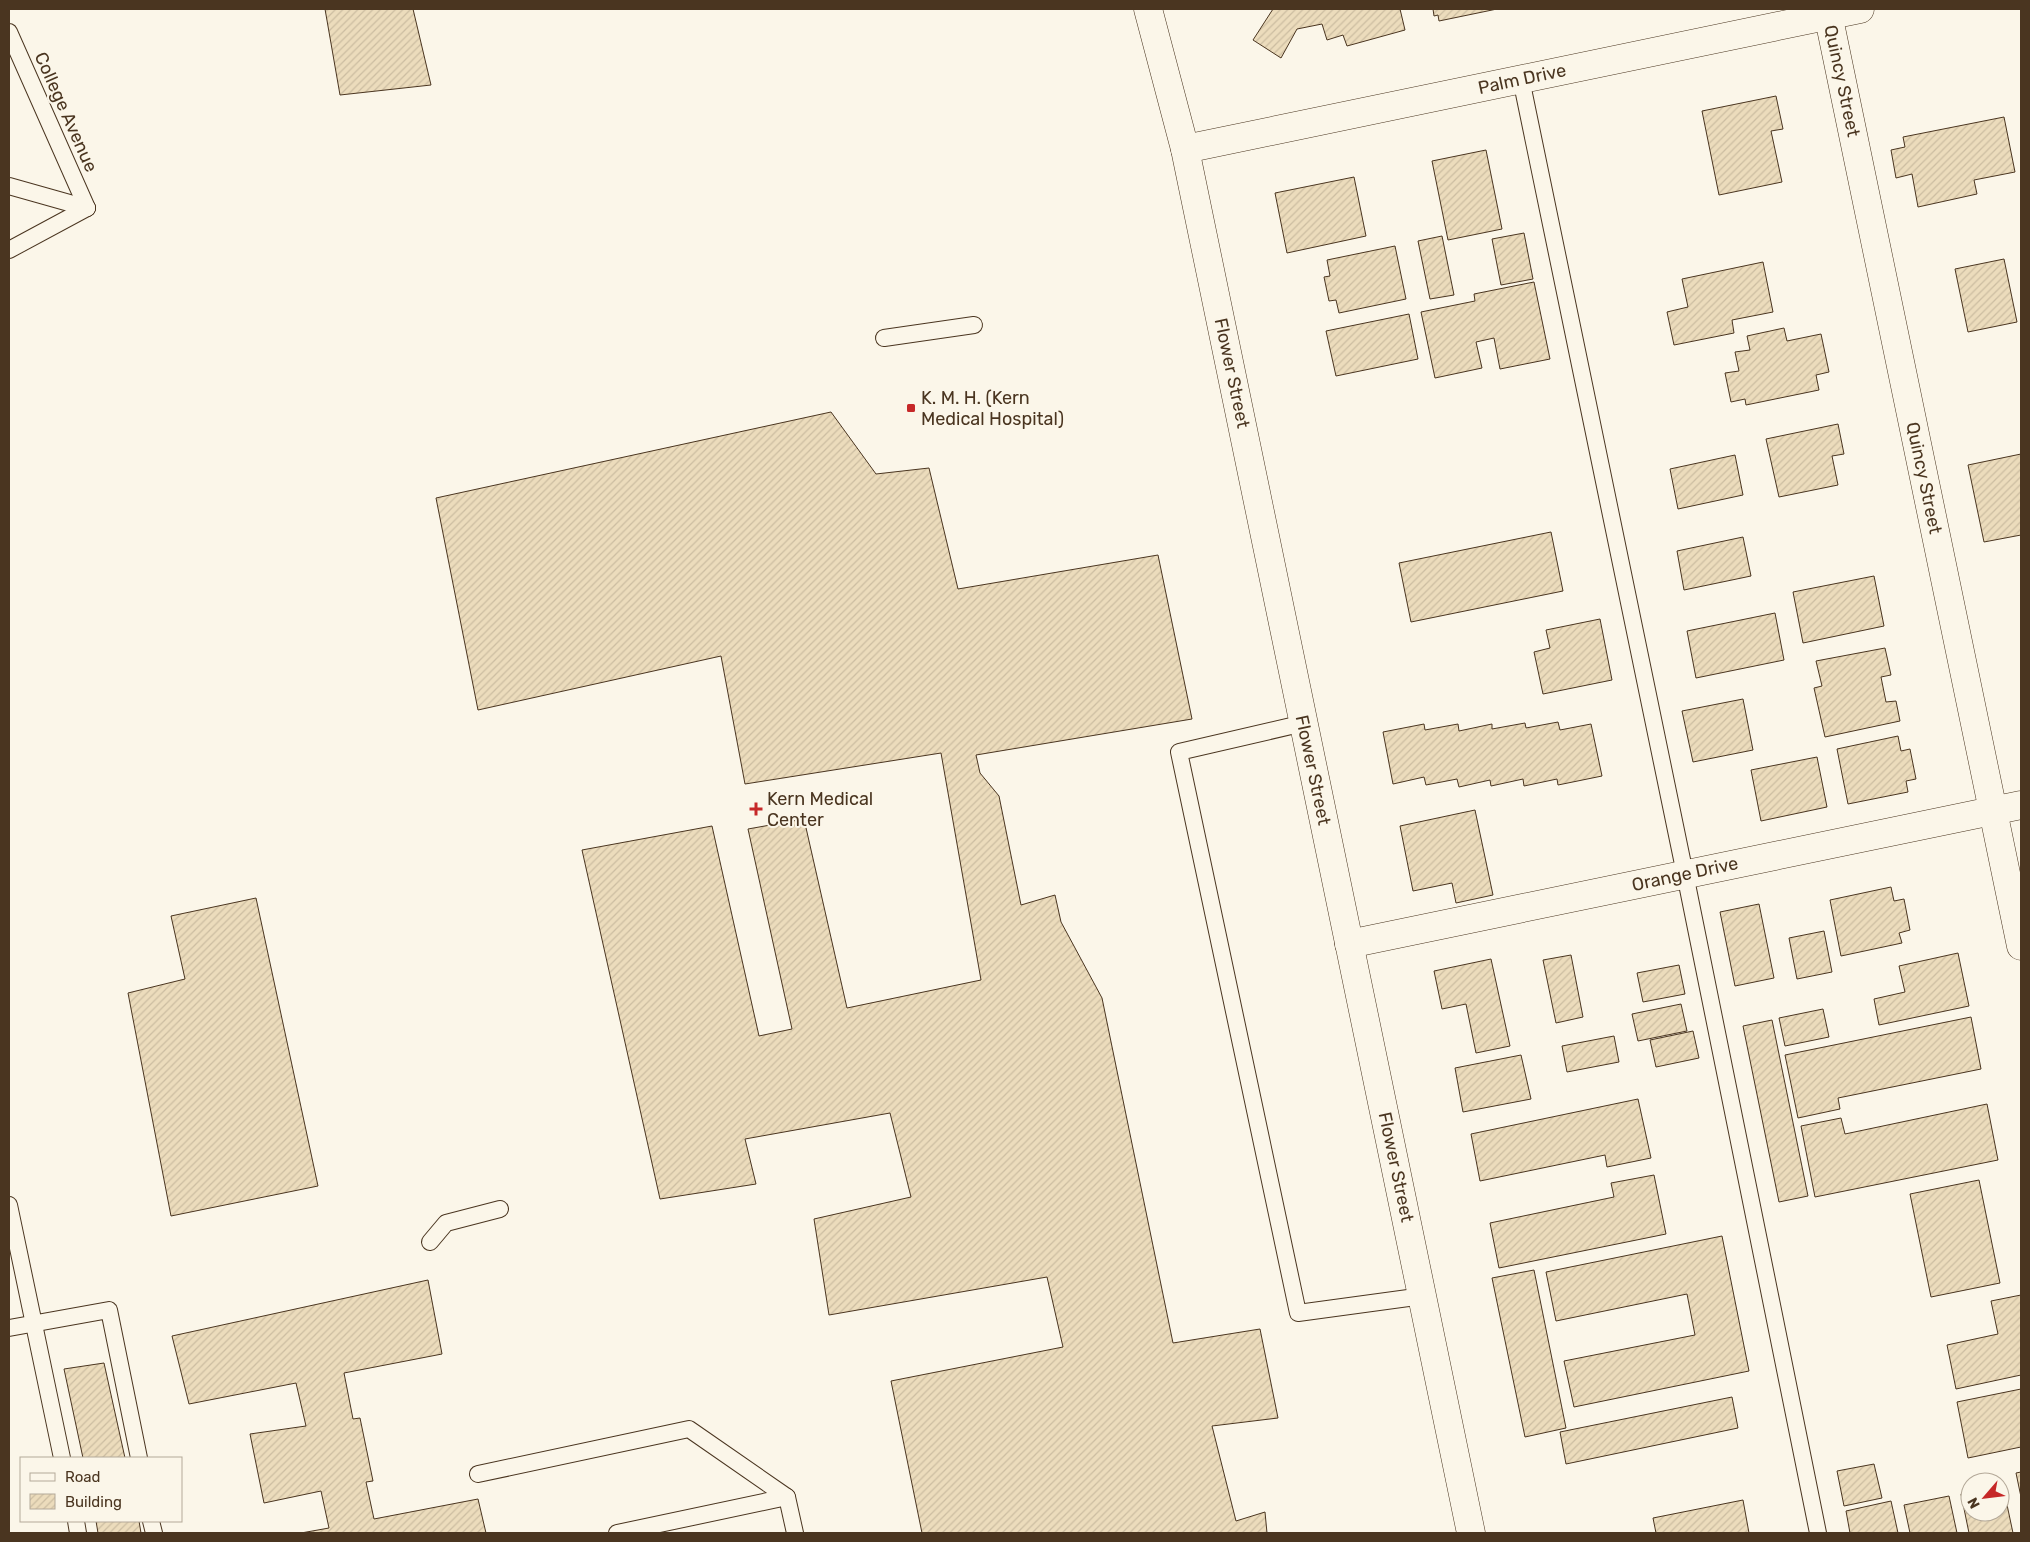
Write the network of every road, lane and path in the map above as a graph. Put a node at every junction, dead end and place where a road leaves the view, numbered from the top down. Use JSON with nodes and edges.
{"nodes":[{"id":1,"x":1148,"y":9,"type":"edge"},
{"id":2,"x":1860,"y":9,"type":"edge"},
{"id":3,"x":1828,"y":12,"type":"edge"},
{"id":4,"x":9,"y":32,"type":"edge"},
{"id":5,"x":1521,"y":79,"type":"junction"},
{"id":6,"x":1185,"y":149,"type":"junction"},
{"id":7,"x":9,"y":186,"type":"edge"},
{"id":8,"x":87,"y":208,"type":"junction"},
{"id":9,"x":9,"y":250,"type":"edge"},
{"id":10,"x":974,"y":325,"type":"dead end"},
{"id":11,"x":884,"y":338,"type":"dead end"},
{"id":12,"x":1304,"y":723,"type":"junction"},
{"id":13,"x":2021,"y":804,"type":"edge"},
{"id":14,"x":1993,"y":810,"type":"junction"},
{"id":15,"x":1685,"y":874,"type":"junction"},
{"id":16,"x":1350,"y":944,"type":"junction"},
{"id":17,"x":2021,"y":946,"type":"edge"},
{"id":18,"x":9,"y":1205,"type":"edge"},
{"id":19,"x":500,"y":1208,"type":"dead end"},
{"id":20,"x":430,"y":1242,"type":"dead end"},
{"id":21,"x":1423,"y":1296,"type":"junction"},
{"id":22,"x":33,"y":1324,"type":"junction"},
{"id":23,"x":9,"y":1328,"type":"edge"},
{"id":24,"x":62,"y":1457,"type":"edge"},
{"id":25,"x":138,"y":1457,"type":"edge"},
{"id":26,"x":478,"y":1474,"type":"dead end"},
{"id":27,"x":788,"y":1497,"type":"junction"},
{"id":28,"x":617,"y":1533,"type":"edge"},
{"id":29,"x":795,"y":1533,"type":"edge"},
{"id":30,"x":1471,"y":1533,"type":"edge"},
{"id":31,"x":1818,"y":1533,"type":"edge"}],
"edges":[{"from":1,"to":6,"type":"street","name":"Flower Street"},
{"from":2,"to":3,"type":"street","name":"Palm Drive"},
{"from":3,"to":5,"type":"street","name":"Palm Drive"},
{"from":3,"to":14,"type":"street","name":"Quincy Street"},
{"from":4,"to":8,"type":"lane","name":"College Avenue"},
{"from":5,"to":6,"type":"street","name":"Palm Drive"},
{"from":5,"to":15,"type":"lane"},
{"from":6,"to":12,"type":"street","name":"Flower Street"},
{"from":7,"to":8,"type":"lane"},
{"from":8,"to":9,"type":"lane"},
{"from":10,"to":11,"type":"lane"},
{"from":12,"to":16,"type":"street","name":"Flower Street"},
{"from":12,"to":21,"type":"lane"},
{"from":13,"to":14,"type":"street","name":"Orange Drive"},
{"from":14,"to":15,"type":"street","name":"Orange Drive"},
{"from":14,"to":17,"type":"street","name":"Quincy Street"},
{"from":15,"to":16,"type":"street","name":"Orange Drive"},
{"from":15,"to":31,"type":"lane"},
{"from":16,"to":21,"type":"street","name":"Flower Street"},
{"from":18,"to":22,"type":"lane"},
{"from":19,"to":20,"type":"lane"},
{"from":21,"to":30,"type":"street","name":"Flower Street"},
{"from":22,"to":23,"type":"lane"},
{"from":22,"to":24,"type":"lane"},
{"from":22,"to":25,"type":"lane"},
{"from":26,"to":27,"type":"lane"},
{"from":27,"to":28,"type":"lane"},
{"from":27,"to":29,"type":"lane"}]}
